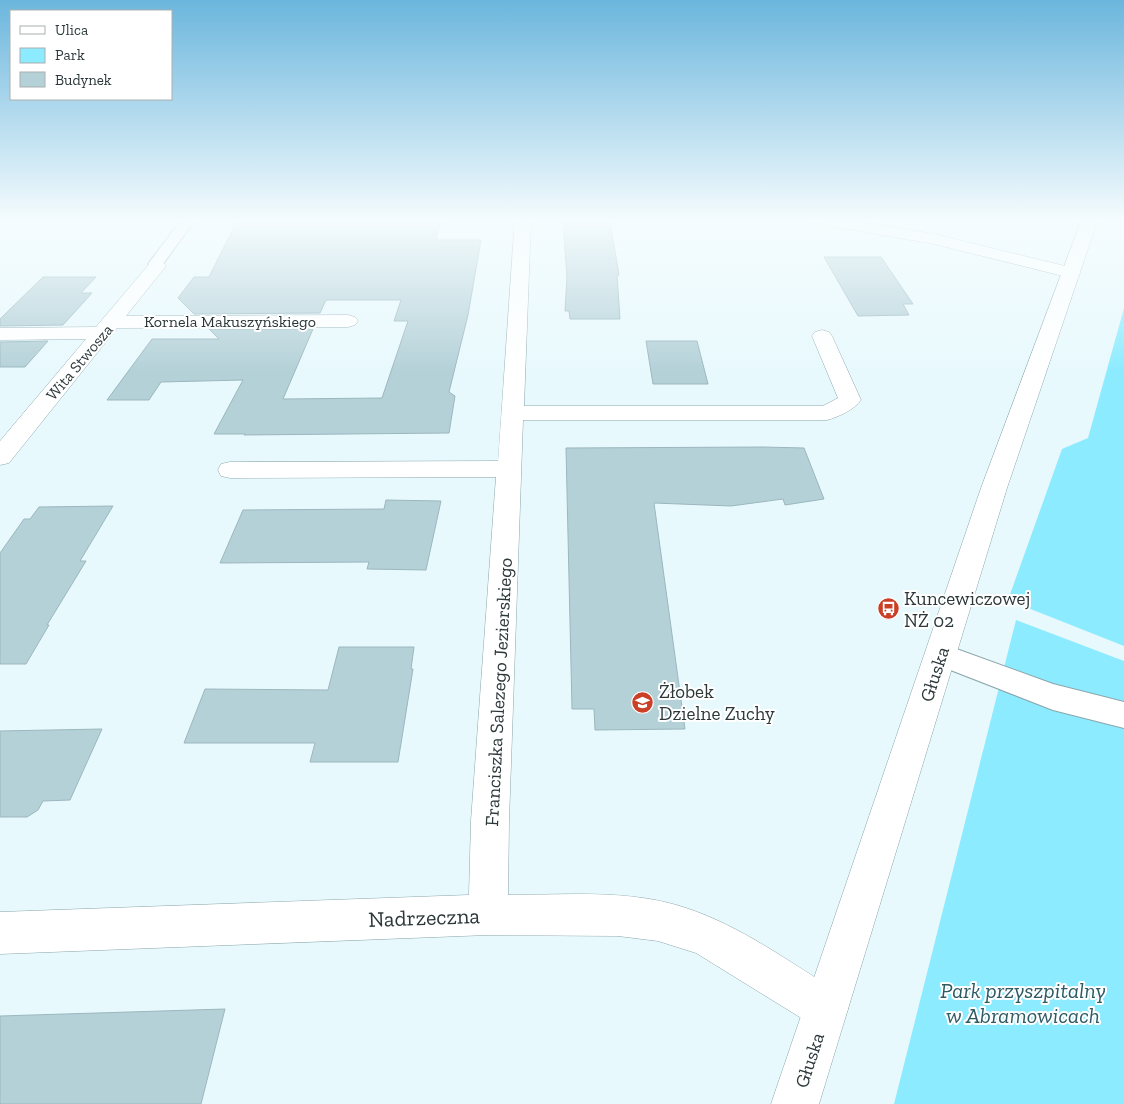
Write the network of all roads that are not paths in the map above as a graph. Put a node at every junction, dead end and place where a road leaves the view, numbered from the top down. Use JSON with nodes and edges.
{"nodes":[{"id":1,"x":153,"y":271,"type":"edge"},
{"id":2,"x":520,"y":271,"type":"edge"},
{"id":3,"x":1060,"y":271,"type":"edge"},
{"id":4,"x":1070,"y":273,"type":"joint"},
{"id":5,"x":348,"y":321,"type":"dead end"},
{"id":6,"x":107,"y":327,"type":"junction"},
{"id":7,"x":0,"y":334,"type":"edge"},
{"id":8,"x":822,"y":336,"type":"dead end"},
{"id":9,"x":512,"y":413,"type":"junction"},
{"id":10,"x":0,"y":457,"type":"edge"},
{"id":11,"x":509,"y":469,"type":"junction"},
{"id":12,"x":230,"y":470,"type":"dead end"},
{"id":13,"x":940,"y":654,"type":"junction"},
{"id":14,"x":1124,"y":715,"type":"edge"},
{"id":15,"x":488,"y":915,"type":"junction"},
{"id":16,"x":0,"y":933,"type":"edge"},
{"id":17,"x":826,"y":1009,"type":"junction"},
{"id":18,"x":795,"y":1104,"type":"edge"}],
"edges":[{"from":1,"to":6,"type":"street","name":"Wita Stwosza"},
{"from":2,"to":9,"type":"street","name":"Franciszka Salezego Jezierskiego"},
{"from":3,"to":4,"type":"street"},
{"from":4,"to":13,"type":"street","name":"Głuska"},
{"from":5,"to":6,"type":"street","name":"Kornela Makuszyńskiego"},
{"from":6,"to":7,"type":"street","name":"Kornela Makuszyńskiego"},
{"from":6,"to":10,"type":"street","name":"Wita Stwosza"},
{"from":8,"to":9,"type":"street"},
{"from":9,"to":11,"type":"street","name":"Franciszka Salezego Jezierskiego"},
{"from":11,"to":12,"type":"street"},
{"from":11,"to":15,"type":"street","name":"Franciszka Salezego Jezierskiego"},
{"from":13,"to":14,"type":"lane"},
{"from":13,"to":17,"type":"street","name":"Głuska"},
{"from":15,"to":16,"type":"street","name":"Nadrzeczna"},
{"from":15,"to":17,"type":"street","name":"Nadrzeczna"},
{"from":17,"to":18,"type":"street","name":"Głuska"}]}
